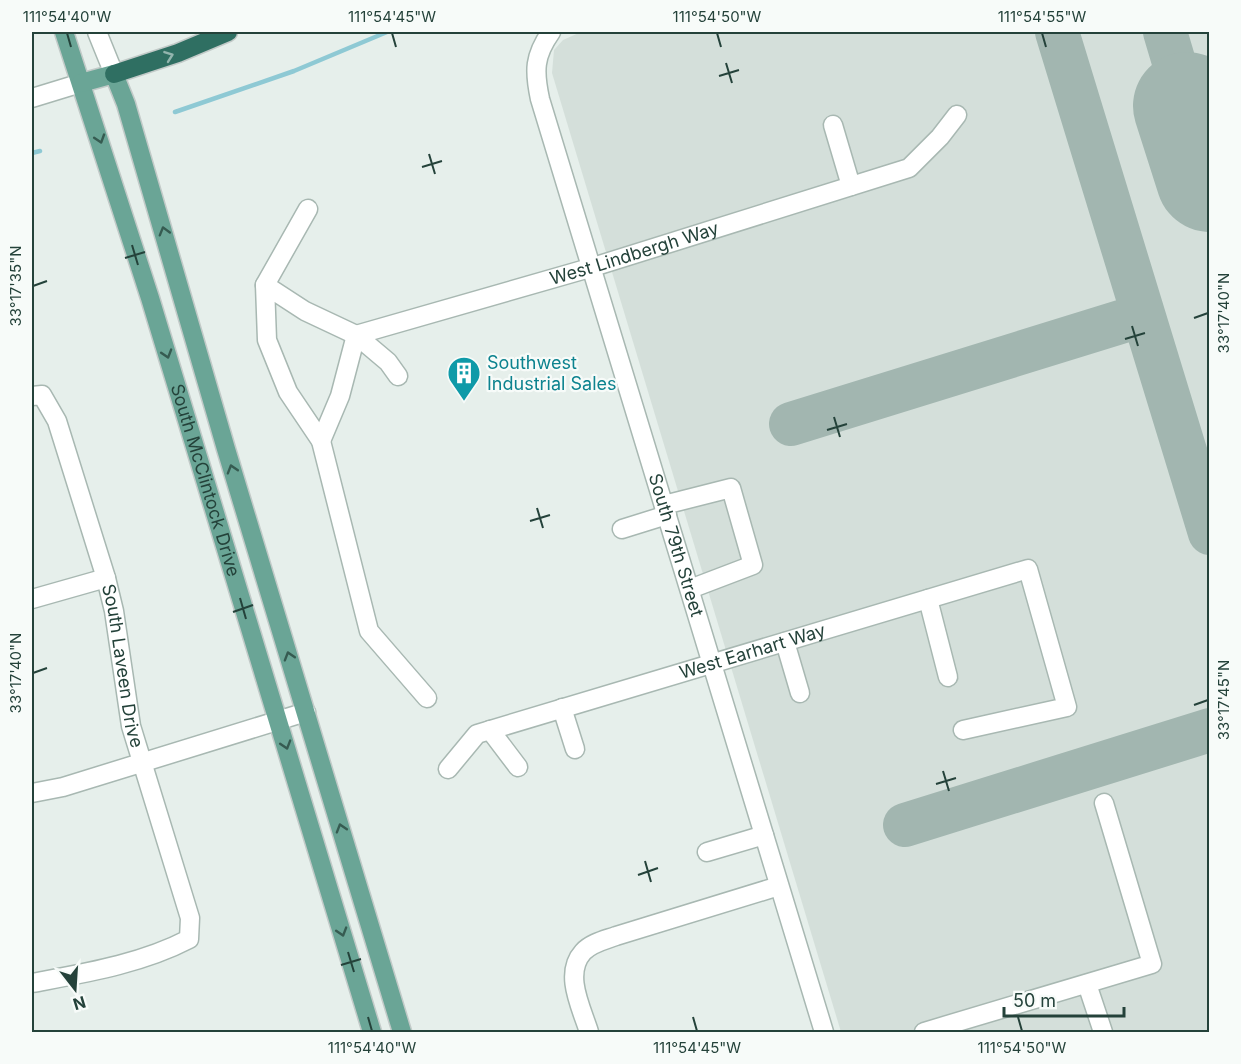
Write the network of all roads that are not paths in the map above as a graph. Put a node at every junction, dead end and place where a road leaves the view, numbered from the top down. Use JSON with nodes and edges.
{"nodes":[{"id":1,"x":64,"y":32,"type":"edge"},
{"id":2,"x":97,"y":32,"type":"edge"},
{"id":3,"x":228,"y":32,"type":"edge"},
{"id":4,"x":551,"y":32,"type":"edge"},
{"id":5,"x":114,"y":74,"type":"junction"},
{"id":6,"x":81,"y":83,"type":"junction"},
{"id":7,"x":32,"y":98,"type":"edge"},
{"id":8,"x":957,"y":115,"type":"dead end"},
{"id":9,"x":833,"y":125,"type":"dead end"},
{"id":10,"x":851,"y":186,"type":"junction"},
{"id":11,"x":308,"y":209,"type":"dead end"},
{"id":12,"x":593,"y":267,"type":"junction"},
{"id":13,"x":265,"y":285,"type":"junction"},
{"id":14,"x":356,"y":335,"type":"junction"},
{"id":15,"x":398,"y":376,"type":"dead end"},
{"id":16,"x":37,"y":396,"type":"edge"},
{"id":17,"x":321,"y":441,"type":"junction"},
{"id":18,"x":666,"y":510,"type":"junction"},
{"id":19,"x":622,"y":529,"type":"dead end"},
{"id":20,"x":106,"y":578,"type":"junction"},
{"id":21,"x":690,"y":589,"type":"junction"},
{"id":22,"x":32,"y":599,"type":"edge"},
{"id":23,"x":928,"y":599,"type":"junction"},
{"id":24,"x":784,"y":642,"type":"junction"},
{"id":25,"x":712,"y":664,"type":"junction"},
{"id":26,"x":948,"y":677,"type":"dead end"},
{"id":27,"x":800,"y":693,"type":"dead end"},
{"id":28,"x":427,"y":698,"type":"dead end"},
{"id":29,"x":562,"y":708,"type":"junction"},
{"id":30,"x":306,"y":712,"type":"junction"},
{"id":31,"x":278,"y":721,"type":"junction"},
{"id":32,"x":963,"y":730,"type":"dead end"},
{"id":33,"x":484,"y":732,"type":"junction"},
{"id":34,"x":574,"y":749,"type":"dead end"},
{"id":35,"x":141,"y":763,"type":"junction"},
{"id":36,"x":518,"y":766,"type":"dead end"},
{"id":37,"x":448,"y":769,"type":"dead end"},
{"id":38,"x":32,"y":793,"type":"edge"},
{"id":39,"x":1104,"y":803,"type":"dead end"},
{"id":40,"x":764,"y":835,"type":"junction"},
{"id":41,"x":707,"y":852,"type":"dead end"},
{"id":42,"x":779,"y":886,"type":"junction"},
{"id":43,"x":32,"y":983,"type":"edge"},
{"id":44,"x":1087,"y":984,"type":"junction"},
{"id":45,"x":983,"y":1024,"type":"edge"},
{"id":46,"x":372,"y":1032,"type":"edge"},
{"id":47,"x":402,"y":1032,"type":"edge"},
{"id":48,"x":589,"y":1032,"type":"edge"},
{"id":49,"x":824,"y":1032,"type":"edge"},
{"id":50,"x":929,"y":1032,"type":"edge"},
{"id":51,"x":1103,"y":1032,"type":"edge"}],
"edges":[{"from":1,"to":6,"type":"main road","name":"South McClintock Drive"},
{"from":2,"to":5,"type":"street","name":"South McClintock Drive"},
{"from":5,"to":3,"type":"highway","one_way":true},
{"from":4,"to":12,"type":"street","name":"South 79th Street"},
{"from":5,"to":6,"type":"main road"},
{"from":30,"to":5,"type":"main road","name":"South McClintock Drive","one_way":true},
{"from":6,"to":7,"type":"street"},
{"from":6,"to":31,"type":"main road","name":"South McClintock Drive","one_way":true},
{"from":8,"to":10,"type":"street","name":"West Lindbergh Way"},
{"from":9,"to":10,"type":"street"},
{"from":10,"to":12,"type":"street","name":"West Lindbergh Way"},
{"from":11,"to":13,"type":"street"},
{"from":12,"to":14,"type":"street","name":"West Lindbergh Way"},
{"from":12,"to":18,"type":"street","name":"South 79th Street"},
{"from":13,"to":14,"type":"street"},
{"from":13,"to":17,"type":"street"},
{"from":14,"to":15,"type":"street"},
{"from":14,"to":17,"type":"street"},
{"from":16,"to":20,"type":"street","name":"South Laveen Drive"},
{"from":17,"to":28,"type":"street"},
{"from":18,"to":19,"type":"street"},
{"from":18,"to":21,"type":"street","name":"South 79th Street"},
{"from":18,"to":21,"type":"street"},
{"from":20,"to":22,"type":"street"},
{"from":20,"to":35,"type":"street","name":"South Laveen Drive"},
{"from":21,"to":25,"type":"street","name":"South 79th Street"},
{"from":23,"to":24,"type":"street","name":"West Earhart Way"},
{"from":23,"to":26,"type":"street"},
{"from":23,"to":32,"type":"street","name":"West Earhart Way"},
{"from":24,"to":25,"type":"street","name":"West Earhart Way"},
{"from":24,"to":27,"type":"street"},
{"from":25,"to":29,"type":"street","name":"West Earhart Way"},
{"from":25,"to":40,"type":"street","name":"South 79th Street"},
{"from":29,"to":33,"type":"street","name":"West Earhart Way"},
{"from":29,"to":34,"type":"street"},
{"from":30,"to":31,"type":"street"},
{"from":47,"to":30,"type":"main road","name":"South McClintock Drive","one_way":true},
{"from":31,"to":35,"type":"street"},
{"from":31,"to":46,"type":"main road","name":"South McClintock Drive","one_way":true},
{"from":33,"to":36,"type":"street"},
{"from":33,"to":37,"type":"street"},
{"from":35,"to":38,"type":"street"},
{"from":35,"to":43,"type":"street","name":"South Laveen Drive"},
{"from":39,"to":44,"type":"street"},
{"from":40,"to":41,"type":"street"},
{"from":40,"to":42,"type":"street","name":"South 79th Street"},
{"from":42,"to":48,"type":"street"},
{"from":42,"to":49,"type":"street","name":"South 79th Street"},
{"from":44,"to":45,"type":"street"},
{"from":44,"to":51,"type":"street"},
{"from":45,"to":50,"type":"street"}]}
